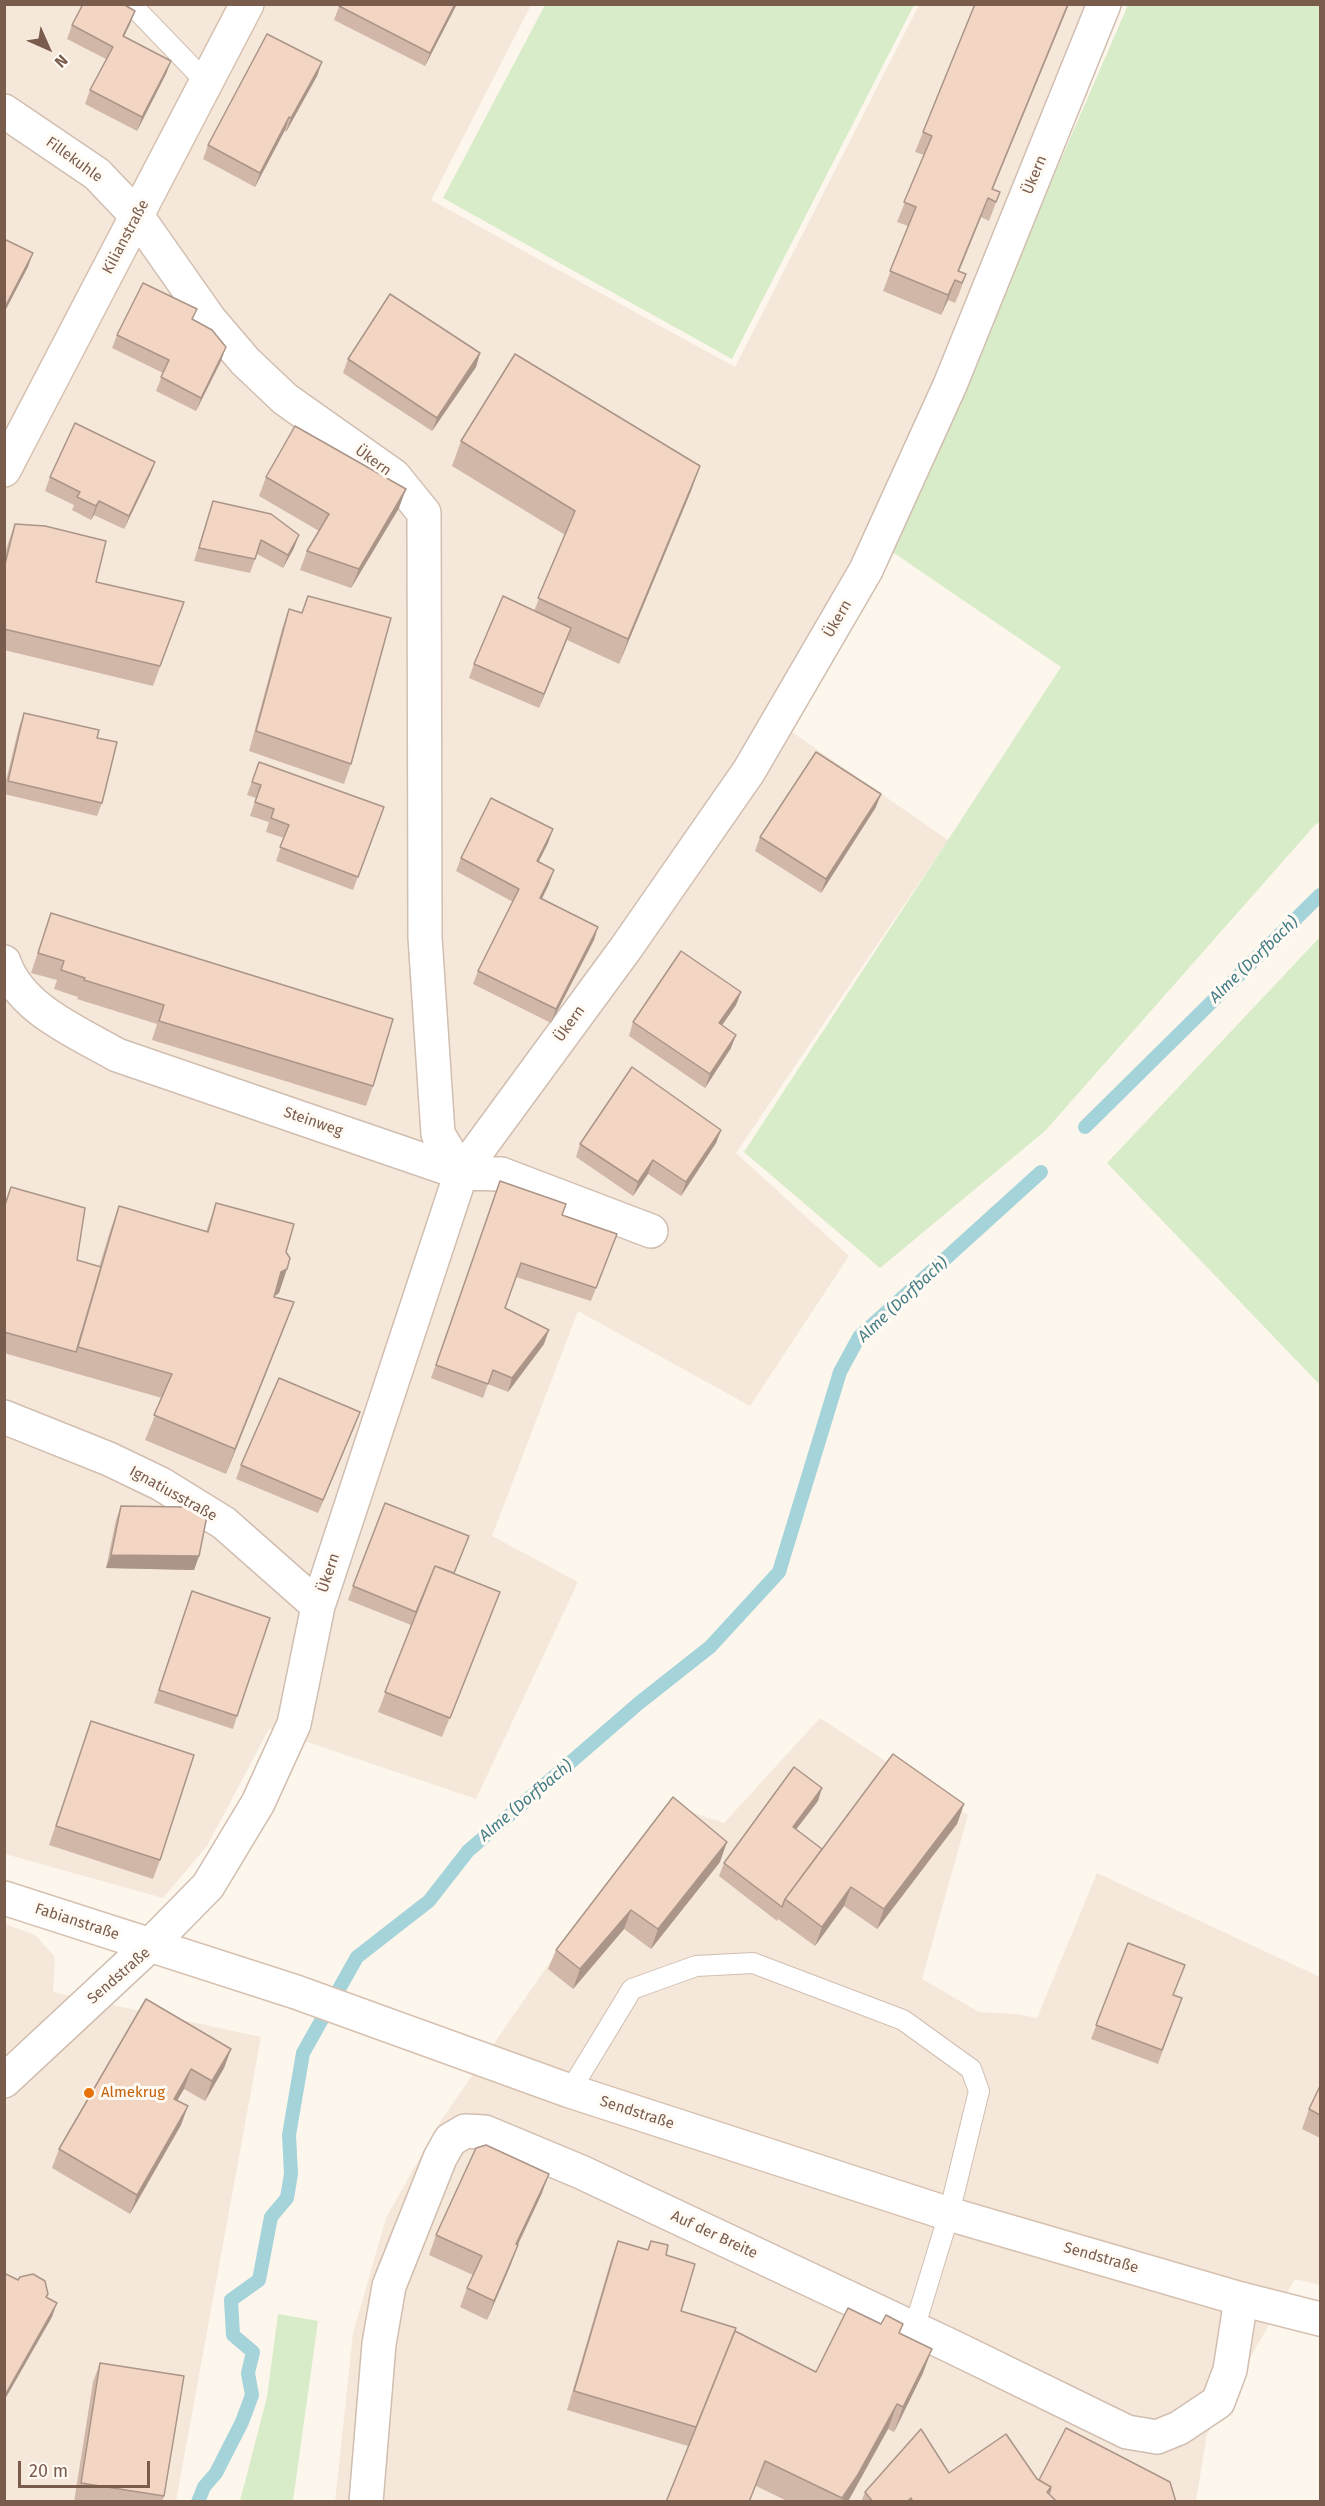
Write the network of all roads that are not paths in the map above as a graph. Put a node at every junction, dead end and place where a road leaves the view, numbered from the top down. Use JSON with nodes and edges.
{"nodes":[{"id":1,"x":131,"y":4,"type":"edge"},
{"id":2,"x":247,"y":4,"type":"edge"},
{"id":3,"x":1104,"y":4,"type":"edge"},
{"id":4,"x":207,"y":83,"type":"junction"},
{"id":5,"x":4,"y":111,"type":"edge"},
{"id":6,"x":137,"y":216,"type":"junction"},
{"id":7,"x":4,"y":470,"type":"edge"},
{"id":8,"x":4,"y":962,"type":"edge"},
{"id":9,"x":460,"y":1173,"type":"junction"},
{"id":10,"x":651,"y":1231,"type":"dead end"},
{"id":11,"x":4,"y":1417,"type":"edge"},
{"id":12,"x":318,"y":1606,"type":"junction"},
{"id":13,"x":4,"y":1898,"type":"edge"},
{"id":14,"x":150,"y":1945,"type":"junction"},
{"id":15,"x":4,"y":2081,"type":"edge"},
{"id":16,"x":570,"y":2091,"type":"junction"},
{"id":17,"x":949,"y":2214,"type":"junction"},
{"id":18,"x":1241,"y":2299,"type":"junction"},
{"id":19,"x":1320,"y":2319,"type":"edge"},
{"id":20,"x":914,"y":2329,"type":"junction"},
{"id":21,"x":366,"y":2502,"type":"edge"}],
"edges":[{"from":1,"to":4,"type":"lane"},
{"from":2,"to":4,"type":"street","name":"Kilianstraße"},
{"from":3,"to":9,"type":"street","name":"Ükern"},
{"from":4,"to":6,"type":"street","name":"Kilianstraße"},
{"from":5,"to":6,"type":"street","name":"Fillekuhle"},
{"from":6,"to":7,"type":"street","name":"Kilianstraße"},
{"from":6,"to":9,"type":"street","name":"Ükern"},
{"from":8,"to":9,"type":"street","name":"Steinweg"},
{"from":9,"to":10,"type":"street","name":"Steinweg"},
{"from":9,"to":12,"type":"street","name":"Ükern"},
{"from":11,"to":12,"type":"street","name":"Ignatiusstraße"},
{"from":12,"to":14,"type":"street","name":"Ükern"},
{"from":13,"to":14,"type":"street","name":"Fabianstraße"},
{"from":14,"to":15,"type":"street","name":"Sendstraße"},
{"from":14,"to":16,"type":"street","name":"Sendstraße"},
{"from":16,"to":17,"type":"street","name":"Sendstraße"},
{"from":16,"to":17,"type":"lane"},
{"from":17,"to":18,"type":"street","name":"Sendstraße"},
{"from":17,"to":20,"type":"lane"},
{"from":18,"to":19,"type":"street","name":"Sendstraße"},
{"from":18,"to":20,"type":"street","name":"Auf der Breite"},
{"from":20,"to":21,"type":"street","name":"Auf der Breite"}]}
